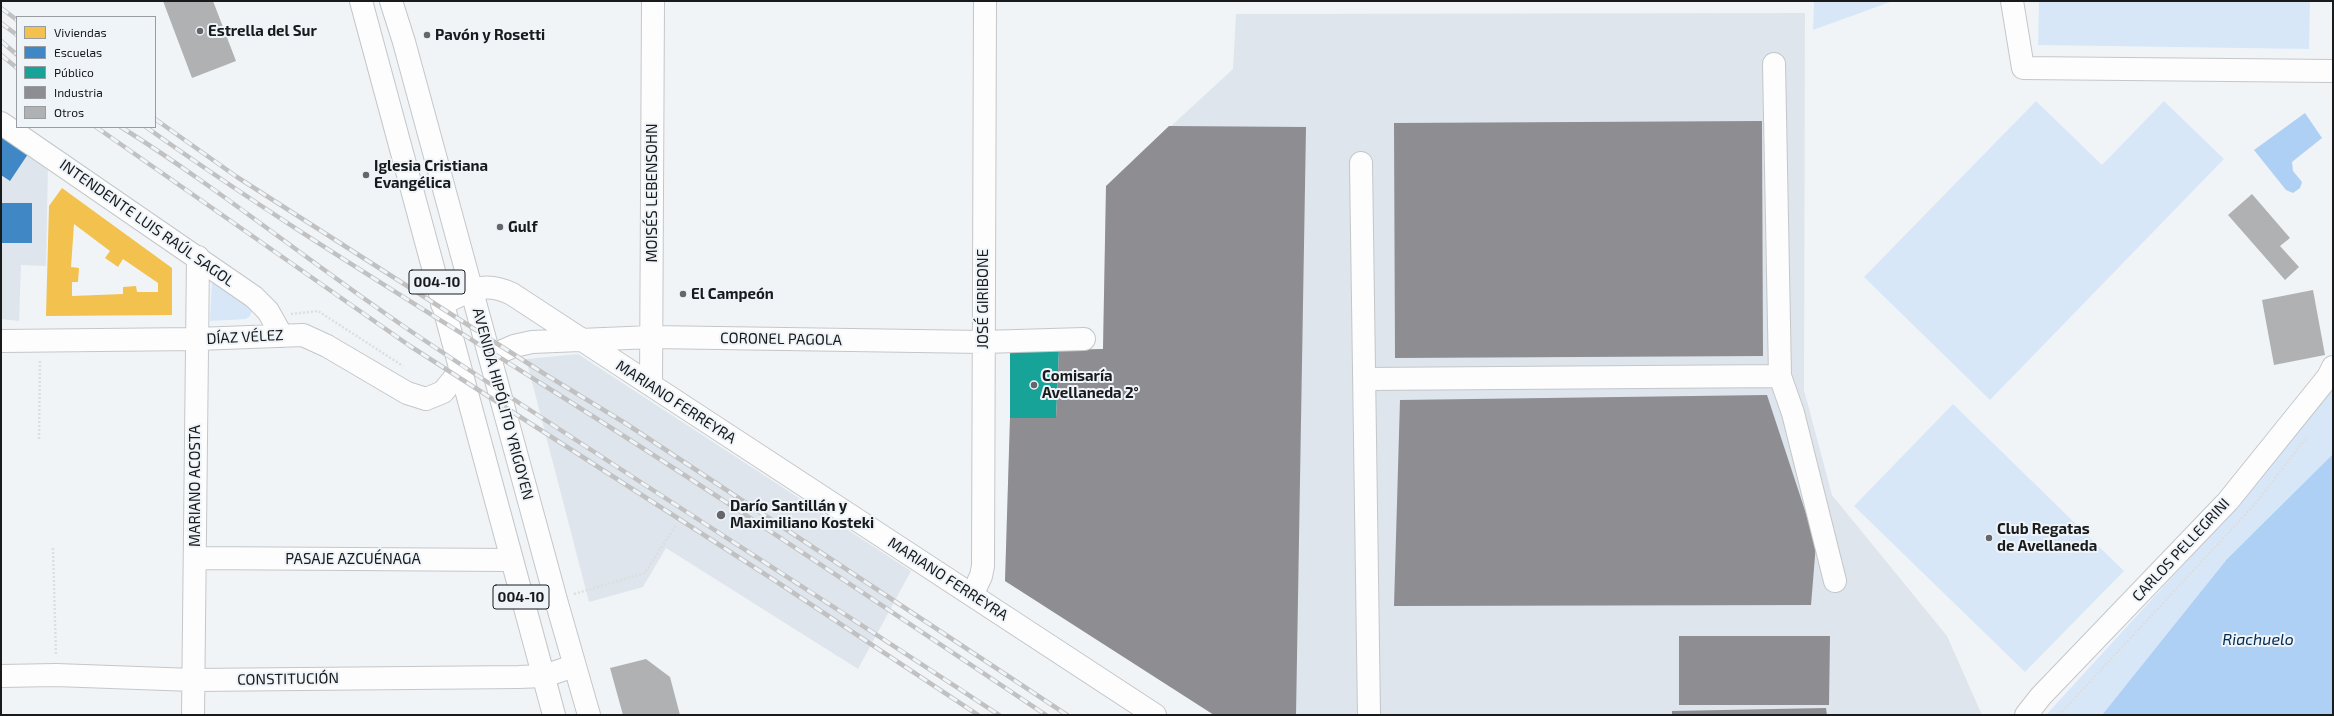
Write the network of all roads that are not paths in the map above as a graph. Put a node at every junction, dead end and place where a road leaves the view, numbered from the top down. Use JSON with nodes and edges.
{"nodes":[{"id":1,"x":391,"y":1,"type":"edge"},
{"id":2,"x":653,"y":1,"type":"edge"},
{"id":3,"x":985,"y":1,"type":"edge"},
{"id":4,"x":2012,"y":1,"type":"edge"},
{"id":5,"x":365,"y":2,"type":"edge"},
{"id":6,"x":1774,"y":64,"type":"dead end"},
{"id":7,"x":2333,"y":71,"type":"edge"},
{"id":8,"x":1,"y":122,"type":"edge"},
{"id":9,"x":1361,"y":163,"type":"dead end"},
{"id":10,"x":198,"y":257,"type":"junction"},
{"id":11,"x":472,"y":289,"type":"junction"},
{"id":12,"x":442,"y":304,"type":"junction"},
{"id":13,"x":282,"y":336,"type":"junction"},
{"id":14,"x":652,"y":337,"type":"junction"},
{"id":15,"x":579,"y":339,"type":"junction"},
{"id":16,"x":1084,"y":339,"type":"dead end"},
{"id":17,"x":197,"y":340,"type":"junction"},
{"id":18,"x":1,"y":341,"type":"edge"},
{"id":19,"x":983,"y":342,"type":"junction"},
{"id":20,"x":491,"y":356,"type":"junction"},
{"id":21,"x":460,"y":371,"type":"junction"},
{"id":22,"x":2331,"y":372,"type":"edge"},
{"id":23,"x":1780,"y":376,"type":"junction"},
{"id":24,"x":1366,"y":379,"type":"junction"},
{"id":25,"x":650,"y":385,"type":"junction"},
{"id":26,"x":195,"y":558,"type":"junction"},
{"id":27,"x":511,"y":560,"type":"junction"},
{"id":28,"x":1836,"y":581,"type":"dead end"},
{"id":29,"x":972,"y":595,"type":"junction"},
{"id":30,"x":574,"y":666,"type":"junction"},
{"id":31,"x":1,"y":676,"type":"edge"},
{"id":32,"x":544,"y":676,"type":"junction"},
{"id":33,"x":194,"y":680,"type":"junction"},
{"id":34,"x":193,"y":715,"type":"edge"},
{"id":35,"x":554,"y":715,"type":"edge"},
{"id":36,"x":589,"y":715,"type":"edge"},
{"id":37,"x":1155,"y":715,"type":"edge"},
{"id":38,"x":1369,"y":715,"type":"edge"},
{"id":39,"x":2026,"y":715,"type":"edge"}],
"edges":[{"from":1,"to":11,"type":"street","name":"AVENIDA HIPÓLITO YRIGOYEN","number":"004-10"},
{"from":2,"to":14,"type":"street","name":"MOISÉS LEBENSOHN"},
{"from":3,"to":19,"type":"street","name":"JOSÉ GIRIBONE"},
{"from":4,"to":7,"type":"street"},
{"from":5,"to":12,"type":"street","number":"004-10"},
{"from":6,"to":23,"type":"street"},
{"from":8,"to":10,"type":"street","name":"INTENDENTE LUIS RAÚL SAGOL"},
{"from":9,"to":24,"type":"street"},
{"from":10,"to":13,"type":"street","name":"INTENDENTE LUIS RAÚL SAGOL"},
{"from":10,"to":17,"type":"street","name":"MARIANO ACOSTA"},
{"from":11,"to":12,"type":"street","name":"MARIANO FERREYRA"},
{"from":11,"to":15,"type":"street","name":"MARIANO FERREYRA"},
{"from":11,"to":20,"type":"street","name":"AVENIDA HIPÓLITO YRIGOYEN","number":"004-10"},
{"from":12,"to":21,"type":"street","number":"004-10"},
{"from":13,"to":17,"type":"street","name":"DÍAZ VÉLEZ"},
{"from":13,"to":21,"type":"street","name":"DÍAZ VÉLEZ"},
{"from":14,"to":15,"type":"street","name":"CORONEL PAGOLA"},
{"from":14,"to":19,"type":"street","name":"CORONEL PAGOLA"},
{"from":14,"to":25,"type":"street","name":"MOISÉS LEBENSOHN"},
{"from":15,"to":20,"type":"street"},
{"from":15,"to":25,"type":"street","name":"MARIANO FERREYRA"},
{"from":16,"to":19,"type":"street","name":"CORONEL PAGOLA"},
{"from":17,"to":18,"type":"street","name":"DÍAZ VÉLEZ"},
{"from":17,"to":26,"type":"street","name":"MARIANO ACOSTA"},
{"from":19,"to":29,"type":"street","name":"JOSÉ GIRIBONE"},
{"from":20,"to":30,"type":"street","name":"AVENIDA HIPÓLITO YRIGOYEN","number":"004-10"},
{"from":21,"to":27,"type":"street","number":"004-10"},
{"from":22,"to":39,"type":"street","name":"CARLOS PELLEGRINI"},
{"from":23,"to":24,"type":"street"},
{"from":23,"to":28,"type":"street"},
{"from":24,"to":38,"type":"street"},
{"from":25,"to":29,"type":"street","name":"MARIANO FERREYRA"},
{"from":26,"to":27,"type":"street","name":"PASAJE AZCUÉNAGA"},
{"from":26,"to":33,"type":"street","name":"MARIANO ACOSTA"},
{"from":27,"to":32,"type":"street","number":"004-10"},
{"from":29,"to":37,"type":"street","name":"MARIANO FERREYRA"},
{"from":30,"to":32,"type":"street","name":"CONSTITUCIÓN"},
{"from":30,"to":36,"type":"street","name":"AVENIDA HIPÓLITO YRIGOYEN","number":"004-10"},
{"from":31,"to":33,"type":"street","name":"CONSTITUCIÓN"},
{"from":32,"to":33,"type":"street","name":"CONSTITUCIÓN"},
{"from":32,"to":35,"type":"street","number":"004-10"},
{"from":33,"to":34,"type":"street","name":"MARIANO ACOSTA"}]}
